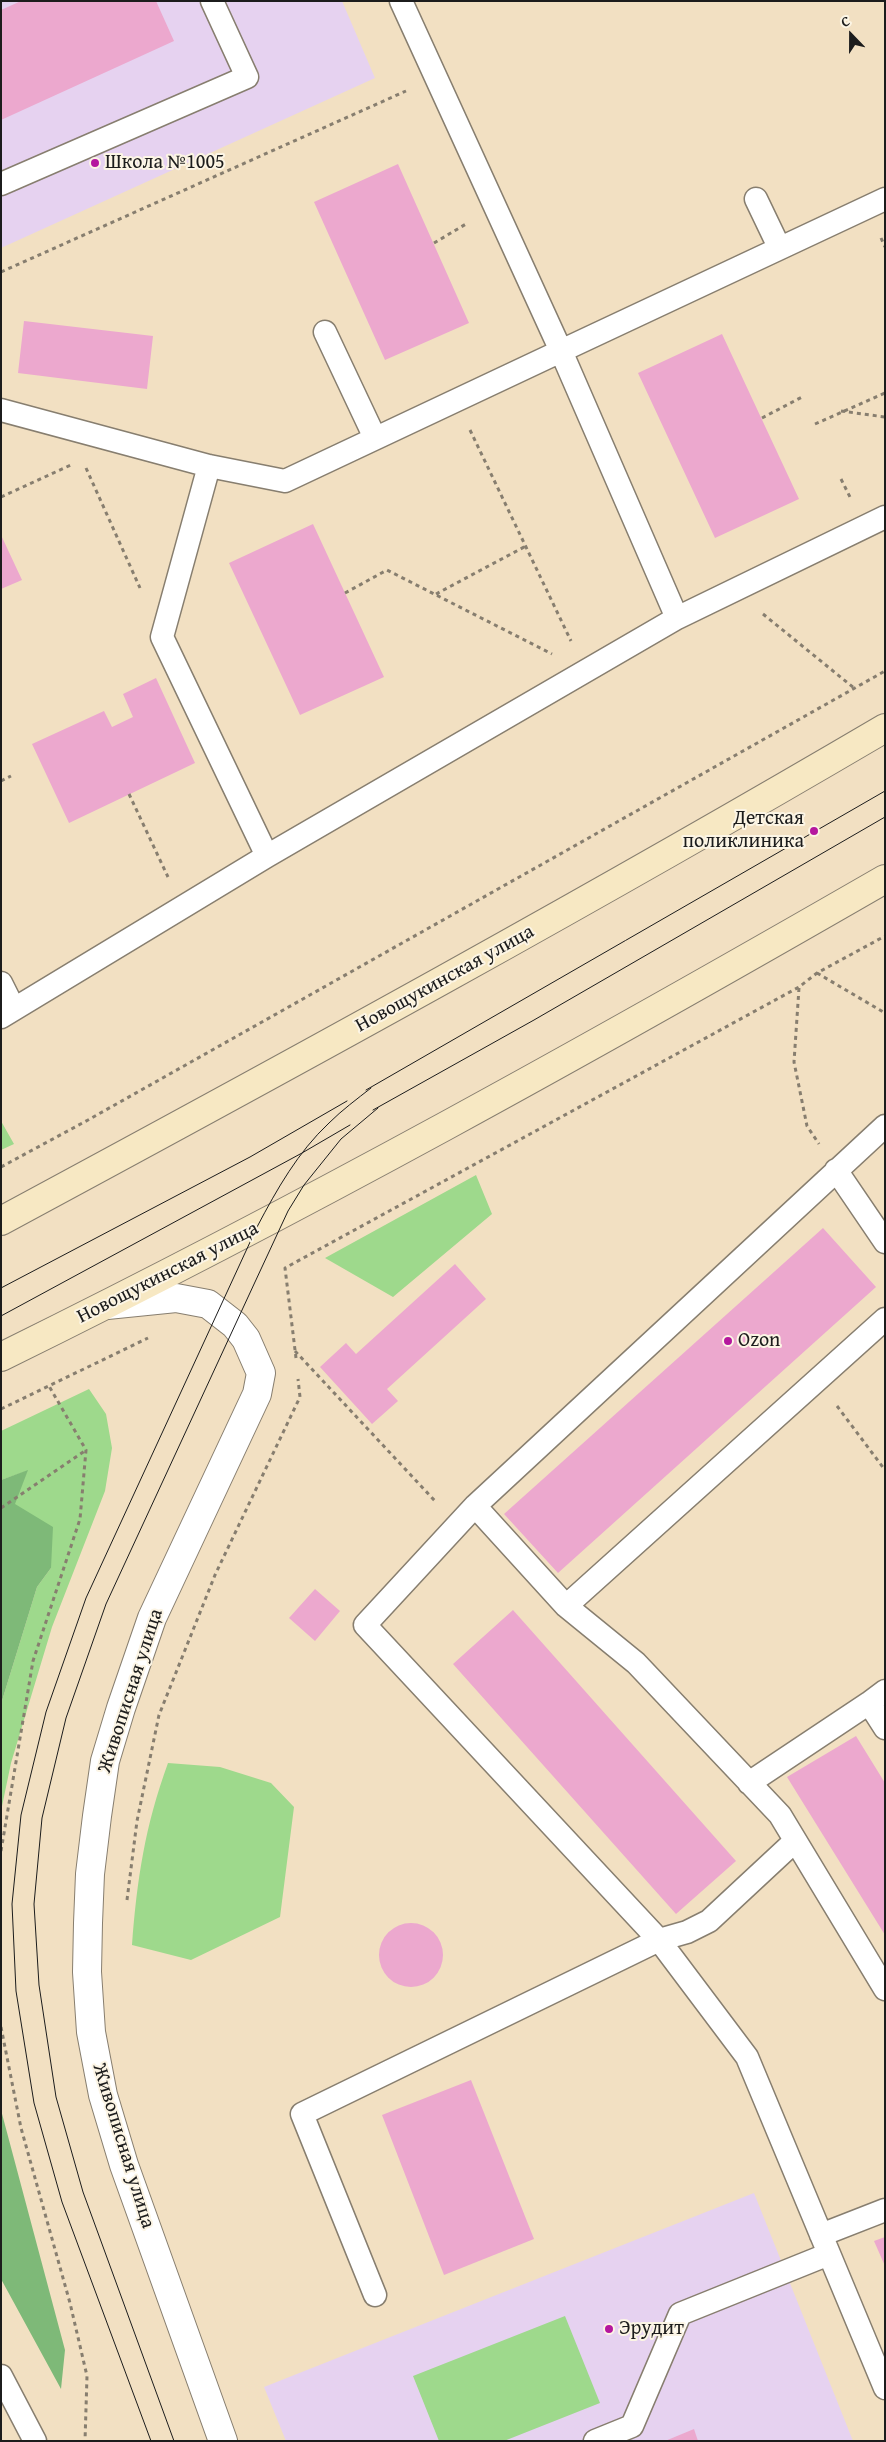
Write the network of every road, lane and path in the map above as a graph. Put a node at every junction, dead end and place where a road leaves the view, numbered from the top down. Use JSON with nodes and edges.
{"nodes":[{"id":1,"x":212,"y":1,"type":"edge"},
{"id":2,"x":401,"y":1,"type":"edge"},
{"id":3,"x":406,"y":91,"type":"dead end"},
{"id":4,"x":1,"y":184,"type":"edge"},
{"id":5,"x":756,"y":199,"type":"dead end"},
{"id":6,"x":885,"y":199,"type":"edge"},
{"id":7,"x":494,"y":207,"type":"junction"},
{"id":8,"x":434,"y":243,"type":"dead end"},
{"id":9,"x":779,"y":247,"type":"junction"},
{"id":10,"x":1,"y":272,"type":"edge"},
{"id":11,"x":325,"y":332,"type":"dead end"},
{"id":12,"x":560,"y":351,"type":"junction"},
{"id":13,"x":885,"y":393,"type":"edge"},
{"id":14,"x":802,"y":398,"type":"dead end"},
{"id":15,"x":455,"y":400,"type":"junction"},
{"id":16,"x":1,"y":410,"type":"edge"},
{"id":17,"x":841,"y":411,"type":"junction"},
{"id":18,"x":885,"y":417,"type":"edge"},
{"id":19,"x":762,"y":418,"type":"dead end"},
{"id":20,"x":814,"y":424,"type":"dead end"},
{"id":21,"x":375,"y":438,"type":"junction"},
{"id":22,"x":208,"y":466,"type":"junction"},
{"id":23,"x":1,"y":497,"type":"edge"},
{"id":24,"x":885,"y":517,"type":"edge"},
{"id":25,"x":526,"y":546,"type":"junction"},
{"id":26,"x":733,"y":590,"type":"junction"},
{"id":27,"x":345,"y":593,"type":"dead end"},
{"id":28,"x":435,"y":595,"type":"junction"},
{"id":29,"x":677,"y":618,"type":"junction"},
{"id":30,"x":162,"y":637,"type":"junction"},
{"id":31,"x":586,"y":671,"type":"junction"},
{"id":32,"x":885,"y":671,"type":"edge"},
{"id":33,"x":854,"y":688,"type":"junction"},
{"id":34,"x":885,"y":728,"type":"edge"},
{"id":35,"x":11,"y":776,"type":"dead end"},
{"id":36,"x":1,"y":780,"type":"edge"},
{"id":37,"x":129,"y":794,"type":"dead end"},
{"id":38,"x":267,"y":856,"type":"junction"},
{"id":39,"x":885,"y":879,"type":"edge"},
{"id":40,"x":182,"y":907,"type":"junction"},
{"id":41,"x":885,"y":936,"type":"edge"},
{"id":42,"x":817,"y":973,"type":"junction"},
{"id":43,"x":1,"y":983,"type":"edge"},
{"id":44,"x":799,"y":987,"type":"junction"},
{"id":45,"x":8,"y":1013,"type":"edge"},
{"id":46,"x":885,"y":1013,"type":"edge"},
{"id":47,"x":807,"y":1126,"type":"dead end"},
{"id":48,"x":885,"y":1126,"type":"edge"},
{"id":49,"x":1,"y":1167,"type":"edge"},
{"id":50,"x":836,"y":1170,"type":"junction"},
{"id":51,"x":1,"y":1221,"type":"edge"},
{"id":52,"x":885,"y":1242,"type":"edge"},
{"id":53,"x":107,"y":1305,"type":"junction"},
{"id":54,"x":885,"y":1319,"type":"edge"},
{"id":55,"x":153,"y":1336,"type":"dead end"},
{"id":56,"x":295,"y":1350,"type":"junction"},
{"id":57,"x":1,"y":1358,"type":"edge"},
{"id":58,"x":296,"y":1360,"type":"dead end"},
{"id":59,"x":297,"y":1369,"type":"dead end"},
{"id":60,"x":818,"y":1380,"type":"junction"},
{"id":61,"x":49,"y":1386,"type":"junction"},
{"id":62,"x":1,"y":1408,"type":"edge"},
{"id":63,"x":86,"y":1450,"type":"junction"},
{"id":64,"x":885,"y":1470,"type":"edge"},
{"id":65,"x":475,"y":1506,"type":"junction"},
{"id":66,"x":1,"y":1508,"type":"edge"},
{"id":67,"x":458,"y":1525,"type":"junction"},
{"id":68,"x":566,"y":1606,"type":"junction"},
{"id":69,"x":877,"y":1697,"type":"edge"},
{"id":70,"x":885,"y":1728,"type":"edge"},
{"id":71,"x":749,"y":1783,"type":"junction"},
{"id":72,"x":795,"y":1841,"type":"junction"},
{"id":73,"x":1,"y":1851,"type":"edge"},
{"id":74,"x":126,"y":1907,"type":"dead end"},
{"id":75,"x":659,"y":1940,"type":"junction"},
{"id":76,"x":885,"y":1989,"type":"edge"},
{"id":77,"x":1,"y":2027,"type":"edge"},
{"id":78,"x":885,"y":2210,"type":"edge"},
{"id":79,"x":825,"y":2245,"type":"junction"},
{"id":80,"x":375,"y":2295,"type":"dead end"},
{"id":81,"x":1,"y":2376,"type":"edge"},
{"id":82,"x":885,"y":2388,"type":"edge"},
{"id":83,"x":35,"y":2441,"type":"edge"},
{"id":84,"x":85,"y":2441,"type":"edge"},
{"id":85,"x":223,"y":2441,"type":"edge"},
{"id":86,"x":595,"y":2441,"type":"edge"}],
"edges":[{"from":1,"to":4,"type":"lane"},
{"from":2,"to":7,"type":"lane"},
{"from":3,"to":10,"type":"path"},
{"from":5,"to":9,"type":"lane"},
{"from":6,"to":9,"type":"lane"},
{"from":7,"to":8,"type":"path"},
{"from":7,"to":12,"type":"lane"},
{"from":9,"to":12,"type":"lane"},
{"from":11,"to":21,"type":"lane"},
{"from":12,"to":15,"type":"lane"},
{"from":12,"to":29,"type":"lane"},
{"from":13,"to":17,"type":"path"},
{"from":14,"to":19,"type":"path"},
{"from":15,"to":21,"type":"lane"},
{"from":15,"to":25,"type":"path"},
{"from":16,"to":22,"type":"lane"},
{"from":17,"to":18,"type":"path"},
{"from":17,"to":20,"type":"path"},
{"from":21,"to":22,"type":"lane"},
{"from":22,"to":30,"type":"lane"},
{"from":23,"to":30,"type":"path"},
{"from":24,"to":26,"type":"lane"},
{"from":25,"to":28,"type":"path"},
{"from":25,"to":31,"type":"path"},
{"from":26,"to":29,"type":"lane"},
{"from":26,"to":33,"type":"path"},
{"from":27,"to":28,"type":"path"},
{"from":28,"to":31,"type":"path"},
{"from":29,"to":31,"type":"lane"},
{"from":30,"to":38,"type":"lane"},
{"from":31,"to":38,"type":"lane"},
{"from":32,"to":33,"type":"path"},
{"from":33,"to":49,"type":"path"},
{"from":34,"to":51,"type":"main road","name":"Новощукинская улица"},
{"from":35,"to":36,"type":"path"},
{"from":37,"to":40,"type":"path"},
{"from":38,"to":40,"type":"lane"},
{"from":39,"to":53,"type":"main road","name":"Новощукинская улица"},
{"from":40,"to":45,"type":"lane"},
{"from":41,"to":42,"type":"path"},
{"from":42,"to":44,"type":"path"},
{"from":42,"to":46,"type":"path"},
{"from":43,"to":45,"type":"lane"},
{"from":44,"to":47,"type":"path"},
{"from":44,"to":56,"type":"path"},
{"from":48,"to":50,"type":"lane"},
{"from":50,"to":52,"type":"lane"},
{"from":50,"to":65,"type":"lane"},
{"from":53,"to":57,"type":"main road","name":"Новощукинская улица"},
{"from":53,"to":85,"type":"street","name":"Живописная улица"},
{"from":54,"to":60,"type":"lane"},
{"from":55,"to":61,"type":"path"},
{"from":56,"to":58,"type":"path"},
{"from":56,"to":67,"type":"path"},
{"from":59,"to":74,"type":"path"},
{"from":60,"to":64,"type":"path"},
{"from":60,"to":68,"type":"lane"},
{"from":61,"to":62,"type":"path"},
{"from":61,"to":63,"type":"path"},
{"from":63,"to":66,"type":"path"},
{"from":63,"to":73,"type":"path"},
{"from":65,"to":67,"type":"lane"},
{"from":65,"to":68,"type":"lane"},
{"from":67,"to":75,"type":"lane"},
{"from":68,"to":71,"type":"lane"},
{"from":69,"to":70,"type":"lane"},
{"from":69,"to":71,"type":"lane"},
{"from":71,"to":72,"type":"lane"},
{"from":72,"to":75,"type":"lane"},
{"from":72,"to":76,"type":"lane"},
{"from":75,"to":79,"type":"lane"},
{"from":75,"to":80,"type":"lane"},
{"from":77,"to":84,"type":"path"},
{"from":78,"to":79,"type":"lane"},
{"from":79,"to":82,"type":"lane"},
{"from":79,"to":86,"type":"lane"},
{"from":81,"to":83,"type":"lane"}]}
